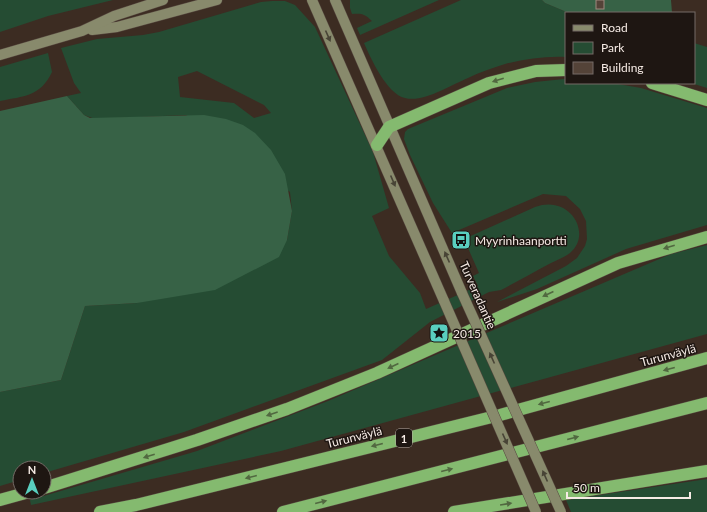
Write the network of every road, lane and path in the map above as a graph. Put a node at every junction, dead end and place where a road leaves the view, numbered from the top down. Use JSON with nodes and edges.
{"nodes":[{"id":1,"x":163,"y":0,"type":"edge"},
{"id":2,"x":217,"y":0,"type":"edge"},
{"id":3,"x":312,"y":0,"type":"edge"},
{"id":4,"x":335,"y":0,"type":"edge"},
{"id":5,"x":82,"y":31,"type":"junction"},
{"id":6,"x":0,"y":55,"type":"edge"},
{"id":7,"x":565,"y":70,"type":"edge"},
{"id":8,"x":655,"y":84,"type":"edge"},
{"id":9,"x":707,"y":100,"type":"edge"},
{"id":10,"x":389,"y":127,"type":"junction"},
{"id":11,"x":377,"y":145,"type":"junction"},
{"id":12,"x":707,"y":237,"type":"edge"},
{"id":13,"x":707,"y":358,"type":"edge"},
{"id":14,"x":707,"y":403,"type":"edge"},
{"id":15,"x":707,"y":471,"type":"edge"},
{"id":16,"x":52,"y":486,"type":"edge"},
{"id":17,"x":12,"y":497,"type":"edge"},
{"id":18,"x":0,"y":500,"type":"edge"},
{"id":19,"x":100,"y":512,"type":"edge"},
{"id":20,"x":283,"y":512,"type":"edge"},
{"id":21,"x":454,"y":512,"type":"edge"},
{"id":22,"x":536,"y":512,"type":"edge"},
{"id":23,"x":561,"y":512,"type":"edge"}],
"edges":[{"from":1,"to":5,"type":"main road"},
{"from":2,"to":5,"type":"main road"},
{"from":3,"to":11,"type":"main road","one_way":true},
{"from":4,"to":10,"type":"main road","name":"Turveradantie"},
{"from":5,"to":6,"type":"main road"},
{"from":7,"to":10,"type":"highway","one_way":true},
{"from":8,"to":9,"type":"highway"},
{"from":10,"to":11,"type":"highway"},
{"from":23,"to":10,"type":"main road","name":"Turveradantie","one_way":true,"bridge":true},
{"from":11,"to":22,"type":"main road","one_way":true,"bridge":true},
{"from":12,"to":16,"type":"highway","one_way":true},
{"from":13,"to":19,"type":"highway","name":"Turunväylä","number":"1","one_way":true},
{"from":20,"to":14,"type":"highway","one_way":true},
{"from":21,"to":15,"type":"highway","one_way":true},
{"from":17,"to":18,"type":"highway"}]}
